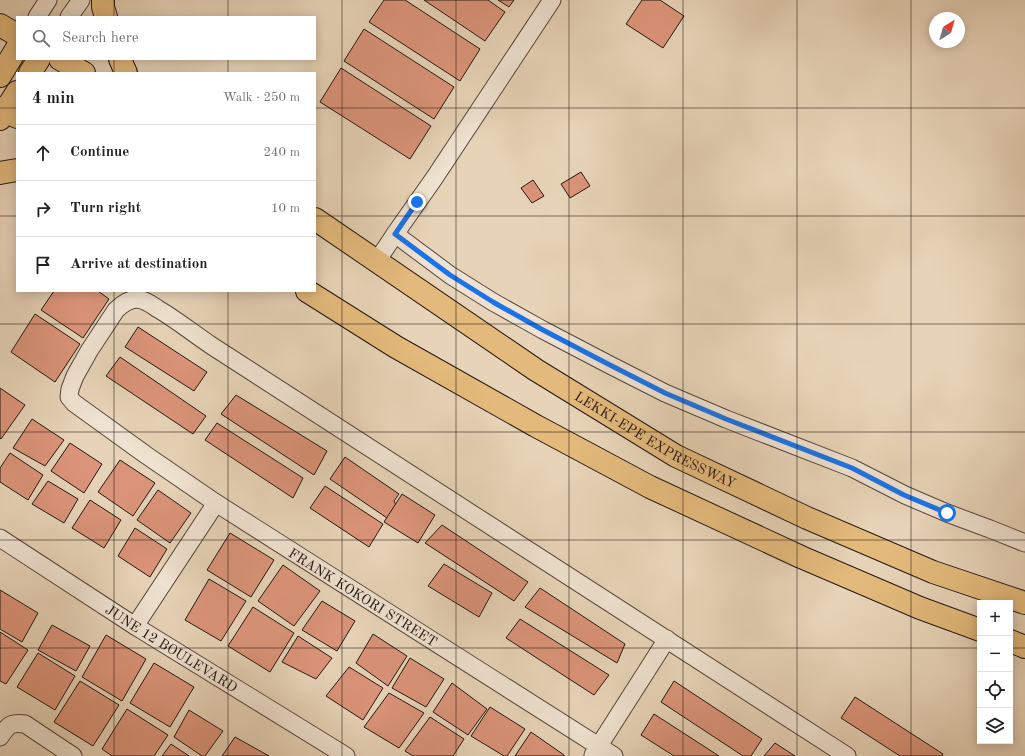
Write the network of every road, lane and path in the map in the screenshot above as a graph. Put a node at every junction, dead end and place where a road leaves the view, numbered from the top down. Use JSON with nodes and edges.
{"nodes":[{"id":1,"x":48,"y":0,"type":"edge"},
{"id":2,"x":81,"y":0,"type":"edge"},
{"id":3,"x":103,"y":0,"type":"edge"},
{"id":4,"x":552,"y":0,"type":"edge"},
{"id":5,"x":38,"y":16,"type":"edge"},
{"id":6,"x":69,"y":16,"type":"edge"},
{"id":7,"x":106,"y":16,"type":"edge"},
{"id":8,"x":0,"y":25,"type":"edge"},
{"id":9,"x":16,"y":34,"type":"edge"},
{"id":10,"x":16,"y":50,"type":"edge"},
{"id":11,"x":38,"y":60,"type":"edge"},
{"id":12,"x":62,"y":60,"type":"edge"},
{"id":13,"x":120,"y":60,"type":"edge"},
{"id":14,"x":31,"y":72,"type":"edge"},
{"id":15,"x":82,"y":72,"type":"edge"},
{"id":16,"x":126,"y":72,"type":"edge"},
{"id":17,"x":0,"y":76,"type":"edge"},
{"id":18,"x":16,"y":94,"type":"edge"},
{"id":19,"x":6,"y":114,"type":"edge"},
{"id":20,"x":16,"y":170,"type":"edge"},
{"id":21,"x":0,"y":173,"type":"edge"},
{"id":22,"x":316,"y":220,"type":"edge"},
{"id":23,"x":316,"y":230,"type":"edge"},
{"id":24,"x":395,"y":234,"type":"junction"},
{"id":25,"x":359,"y":249,"type":"junction"},
{"id":26,"x":377,"y":261,"type":"junction"},
{"id":27,"x":309,"y":292,"type":"edge"},
{"id":28,"x":216,"y":504,"type":"junction"},
{"id":29,"x":0,"y":538,"type":"edge"},
{"id":30,"x":1025,"y":543,"type":"edge"},
{"id":31,"x":1025,"y":603,"type":"edge"},
{"id":32,"x":135,"y":626,"type":"junction"},
{"id":33,"x":977,"y":629,"type":"edge"},
{"id":34,"x":667,"y":639,"type":"junction"},
{"id":35,"x":1013,"y":642,"type":"edge"},
{"id":36,"x":1025,"y":647,"type":"edge"},
{"id":37,"x":0,"y":737,"type":"edge"},
{"id":38,"x":596,"y":751,"type":"edge"},
{"id":39,"x":73,"y":756,"type":"edge"},
{"id":40,"x":346,"y":756,"type":"edge"},
{"id":41,"x":614,"y":756,"type":"edge"},
{"id":42,"x":847,"y":756,"type":"edge"}],
"edges":[{"from":1,"to":5,"type":"street"},
{"from":2,"to":6,"type":"street"},
{"from":3,"to":7,"type":"main road"},
{"from":4,"to":24,"type":"street"},
{"from":8,"to":9,"type":"main road"},
{"from":10,"to":17,"type":"main road"},
{"from":11,"to":14,"type":"main road"},
{"from":12,"to":15,"type":"main road"},
{"from":13,"to":16,"type":"main road"},
{"from":18,"to":19,"type":"main road"},
{"from":20,"to":21,"type":"main road"},
{"from":22,"to":25,"type":"main road","name":"LEKKI-EPE EXPRESSWAY"},
{"from":23,"to":25,"type":"main road"},
{"from":24,"to":26,"type":"street"},
{"from":24,"to":30,"type":"street"},
{"from":25,"to":26,"type":"main road","name":"LEKKI-EPE EXPRESSWAY"},
{"from":26,"to":31,"type":"main road","name":"LEKKI-EPE EXPRESSWAY"},
{"from":27,"to":33,"type":"main road"},
{"from":28,"to":32,"type":"street"},
{"from":28,"to":34,"type":"street","name":"FRANK KOKORI STREET"},
{"from":28,"to":38,"type":"street","name":"FRANK KOKORI STREET"},
{"from":29,"to":32,"type":"street","name":"JUNE 12 BOULEVARD"},
{"from":32,"to":40,"type":"street","name":"JUNE 12 BOULEVARD"},
{"from":34,"to":38,"type":"street"},
{"from":34,"to":42,"type":"street","name":"FRANK KOKORI STREET"},
{"from":35,"to":36,"type":"main road"},
{"from":37,"to":39,"type":"street"},
{"from":38,"to":41,"type":"street","name":"FRANK KOKORI STREET"}]}
